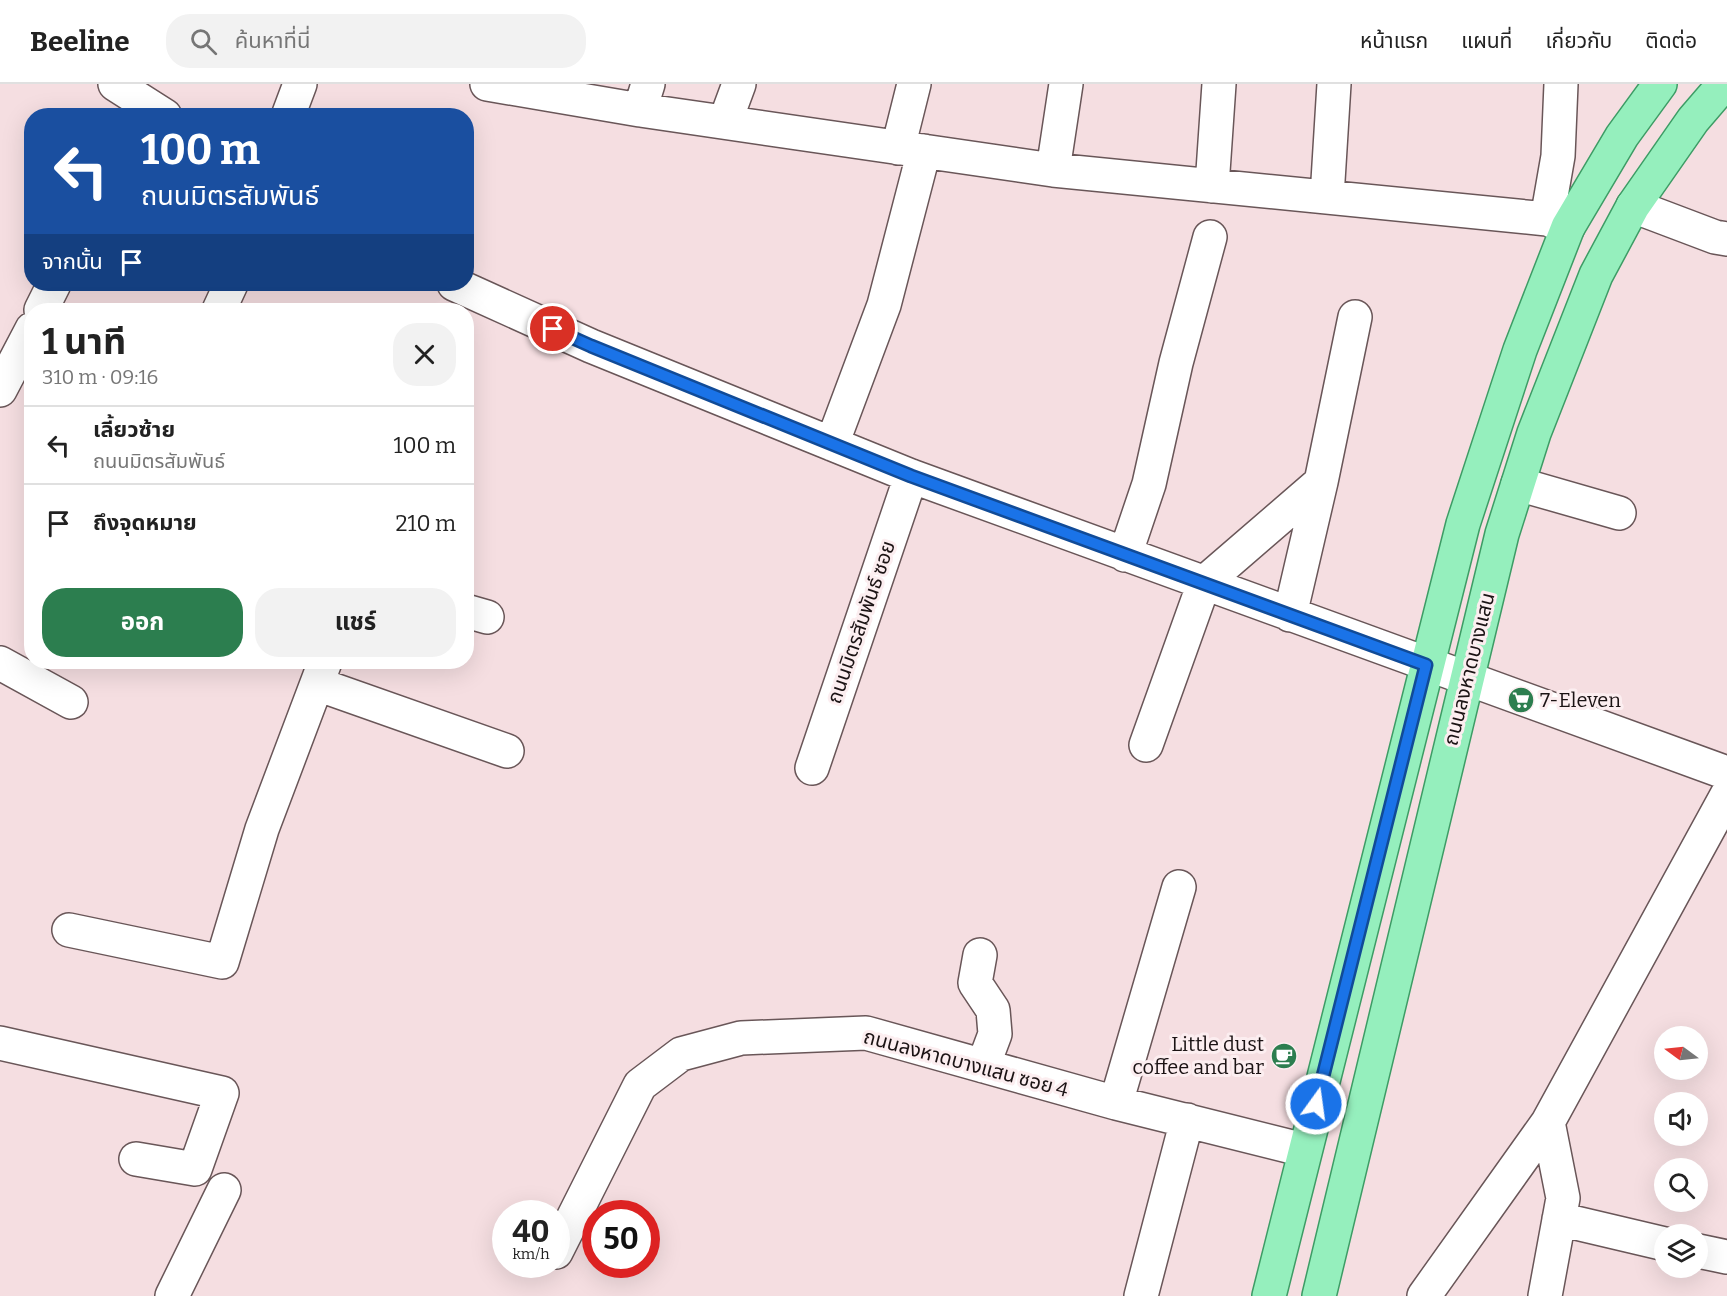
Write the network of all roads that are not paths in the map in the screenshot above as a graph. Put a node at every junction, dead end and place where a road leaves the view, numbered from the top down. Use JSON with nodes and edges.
{"nodes":[{"id":1,"x":300,"y":84,"type":"edge"},
{"id":2,"x":487,"y":84,"type":"edge"},
{"id":3,"x":739,"y":84,"type":"edge"},
{"id":4,"x":914,"y":84,"type":"edge"},
{"id":5,"x":1066,"y":84,"type":"edge"},
{"id":6,"x":1219,"y":84,"type":"edge"},
{"id":7,"x":1334,"y":84,"type":"edge"},
{"id":8,"x":1561,"y":84,"type":"edge"},
{"id":9,"x":1660,"y":84,"type":"edge"},
{"id":10,"x":1724,"y":84,"type":"edge"},
{"id":11,"x":116,"y":95,"type":"edge"},
{"id":12,"x":644,"y":97,"type":"edge"},
{"id":13,"x":146,"y":108,"type":"edge"},
{"id":14,"x":291,"y":108,"type":"edge"},
{"id":15,"x":725,"y":122,"type":"junction"},
{"id":16,"x":911,"y":150,"type":"junction"},
{"id":17,"x":1053,"y":170,"type":"junction"},
{"id":18,"x":1212,"y":186,"type":"junction"},
{"id":19,"x":1327,"y":197,"type":"junction"},
{"id":20,"x":1633,"y":206,"type":"junction"},
{"id":21,"x":1558,"y":223,"type":"junction"},
{"id":22,"x":1210,"y":237,"type":"dead end"},
{"id":23,"x":1727,"y":239,"type":"edge"},
{"id":24,"x":455,"y":293,"type":"edge"},
{"id":25,"x":1355,"y":317,"type":"dead end"},
{"id":26,"x":24,"y":344,"type":"edge"},
{"id":27,"x":0,"y":390,"type":"edge"},
{"id":28,"x":832,"y":444,"type":"junction"},
{"id":29,"x":911,"y":476,"type":"junction"},
{"id":30,"x":1322,"y":482,"type":"junction"},
{"id":31,"x":1518,"y":484,"type":"junction"},
{"id":32,"x":1619,"y":513,"type":"dead end"},
{"id":33,"x":1125,"y":555,"type":"junction"},
{"id":34,"x":1204,"y":583,"type":"junction"},
{"id":35,"x":1290,"y":615,"type":"junction"},
{"id":36,"x":0,"y":663,"type":"edge"},
{"id":37,"x":1426,"y":665,"type":"junction"},
{"id":38,"x":321,"y":673,"type":"edge"},
{"id":39,"x":1466,"y":680,"type":"junction"},
{"id":40,"x":71,"y":702,"type":"dead end"},
{"id":41,"x":1146,"y":745,"type":"dead end"},
{"id":42,"x":507,"y":751,"type":"dead end"},
{"id":43,"x":812,"y":768,"type":"dead end"},
{"id":44,"x":1727,"y":774,"type":"edge"},
{"id":45,"x":1727,"y":795,"type":"edge"},
{"id":46,"x":1179,"y":887,"type":"dead end"},
{"id":47,"x":69,"y":930,"type":"dead end"},
{"id":48,"x":980,"y":955,"type":"dead end"},
{"id":49,"x":0,"y":1043,"type":"edge"},
{"id":50,"x":983,"y":1066,"type":"junction"},
{"id":51,"x":1116,"y":1102,"type":"junction"},
{"id":52,"x":1187,"y":1120,"type":"junction"},
{"id":53,"x":1548,"y":1122,"type":"junction"},
{"id":54,"x":1304,"y":1150,"type":"junction"},
{"id":55,"x":136,"y":1159,"type":"dead end"},
{"id":56,"x":224,"y":1190,"type":"dead end"},
{"id":57,"x":1559,"y":1219,"type":"junction"},
{"id":58,"x":570,"y":1225,"type":"edge"},
{"id":59,"x":1654,"y":1241,"type":"edge"},
{"id":60,"x":1708,"y":1253,"type":"edge"},
{"id":61,"x":1727,"y":1257,"type":"edge"},
{"id":62,"x":172,"y":1296,"type":"edge"},
{"id":63,"x":1141,"y":1296,"type":"edge"},
{"id":64,"x":1269,"y":1296,"type":"edge"},
{"id":65,"x":1319,"y":1296,"type":"edge"},
{"id":66,"x":1424,"y":1296,"type":"edge"},
{"id":67,"x":1545,"y":1296,"type":"edge"}],
"edges":[{"from":1,"to":14,"type":"street"},
{"from":2,"to":12,"type":"street"},
{"from":3,"to":15,"type":"street"},
{"from":4,"to":16,"type":"street"},
{"from":5,"to":17,"type":"street"},
{"from":6,"to":18,"type":"street"},
{"from":7,"to":19,"type":"street"},
{"from":8,"to":21,"type":"street"},
{"from":9,"to":21,"type":"main road"},
{"from":10,"to":20,"type":"main road","name":"ถนนลงหาดบางแสน"},
{"from":11,"to":13,"type":"street"},
{"from":12,"to":15,"type":"street"},
{"from":15,"to":16,"type":"street"},
{"from":16,"to":17,"type":"street"},
{"from":16,"to":28,"type":"street"},
{"from":17,"to":18,"type":"street"},
{"from":18,"to":19,"type":"street"},
{"from":19,"to":21,"type":"street"},
{"from":20,"to":23,"type":"street"},
{"from":20,"to":31,"type":"main road","name":"ถนนลงหาดบางแสน"},
{"from":21,"to":37,"type":"main road"},
{"from":22,"to":33,"type":"street"},
{"from":24,"to":28,"type":"street"},
{"from":25,"to":30,"type":"street"},
{"from":26,"to":27,"type":"street"},
{"from":28,"to":29,"type":"street"},
{"from":29,"to":33,"type":"street"},
{"from":29,"to":43,"type":"street","name":"ถนนมิตรสัมพันธ์ ซอย"},
{"from":30,"to":34,"type":"street"},
{"from":30,"to":35,"type":"street"},
{"from":31,"to":32,"type":"street"},
{"from":31,"to":39,"type":"main road","name":"ถนนลงหาดบางแสน"},
{"from":33,"to":34,"type":"street"},
{"from":34,"to":35,"type":"street"},
{"from":34,"to":41,"type":"street"},
{"from":35,"to":37,"type":"street"},
{"from":36,"to":40,"type":"street"},
{"from":37,"to":39,"type":"street"},
{"from":37,"to":54,"type":"main road"},
{"from":38,"to":42,"type":"street"},
{"from":38,"to":47,"type":"street"},
{"from":39,"to":44,"type":"street"},
{"from":39,"to":65,"type":"main road","name":"ถนนลงหาดบางแสน"},
{"from":45,"to":53,"type":"street"},
{"from":46,"to":51,"type":"street"},
{"from":48,"to":50,"type":"street"},
{"from":49,"to":55,"type":"street"},
{"from":50,"to":51,"type":"street","name":"ถนนลงหาดบางแสน ซอย 4"},
{"from":50,"to":58,"type":"street","name":"ถนนลงหาดบางแสน ซอย 4"},
{"from":51,"to":52,"type":"street","name":"ถนนลงหาดบางแสน ซอย 4"},
{"from":52,"to":54,"type":"street","name":"ถนนลงหาดบางแสน ซอย 4"},
{"from":52,"to":63,"type":"street"},
{"from":53,"to":57,"type":"street"},
{"from":53,"to":66,"type":"street"},
{"from":54,"to":64,"type":"main road"},
{"from":56,"to":62,"type":"street"},
{"from":57,"to":59,"type":"street"},
{"from":57,"to":67,"type":"street"},
{"from":60,"to":61,"type":"street"}]}
